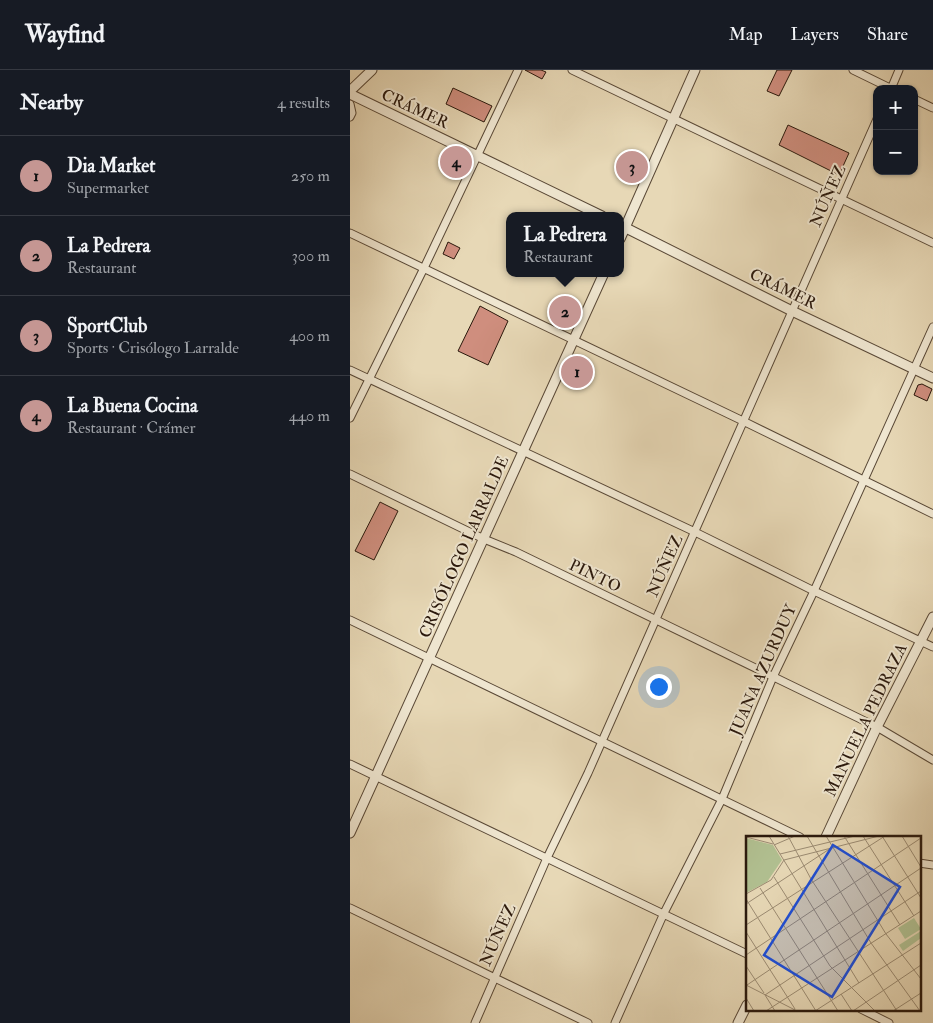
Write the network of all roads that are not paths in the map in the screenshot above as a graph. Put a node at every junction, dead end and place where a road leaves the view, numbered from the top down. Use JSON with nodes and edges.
{"nodes":[{"id":1,"x":372,"y":70,"type":"edge"},
{"id":2,"x":518,"y":70,"type":"edge"},
{"id":3,"x":572,"y":70,"type":"edge"},
{"id":4,"x":695,"y":70,"type":"edge"},
{"id":5,"x":853,"y":70,"type":"edge"},
{"id":6,"x":900,"y":70,"type":"edge"},
{"id":7,"x":884,"y":85,"type":"edge"},
{"id":8,"x":894,"y":85,"type":"edge"},
{"id":9,"x":350,"y":93,"type":"edge"},
{"id":10,"x":918,"y":101,"type":"edge"},
{"id":11,"x":350,"y":104,"type":"edge"},
{"id":12,"x":933,"y":108,"type":"edge"},
{"id":13,"x":350,"y":117,"type":"edge"},
{"id":14,"x":672,"y":118,"type":"junction"},
{"id":15,"x":873,"y":128,"type":"edge"},
{"id":16,"x":477,"y":155,"type":"junction"},
{"id":17,"x":841,"y":200,"type":"junction"},
{"id":18,"x":594,"y":212,"type":"edge"},
{"id":19,"x":624,"y":224,"type":"edge"},
{"id":20,"x":624,"y":227,"type":"edge"},
{"id":21,"x":350,"y":233,"type":"edge"},
{"id":22,"x":933,"y":243,"type":"edge"},
{"id":23,"x":424,"y":268,"type":"junction"},
{"id":24,"x":602,"y":277,"type":"edge"},
{"id":25,"x":792,"y":311,"type":"junction"},
{"id":26,"x":933,"y":327,"type":"edge"},
{"id":27,"x":574,"y":340,"type":"junction"},
{"id":28,"x":913,"y":369,"type":"junction"},
{"id":29,"x":350,"y":370,"type":"edge"},
{"id":30,"x":370,"y":378,"type":"junction"},
{"id":31,"x":933,"y":378,"type":"edge"},
{"id":32,"x":350,"y":418,"type":"edge"},
{"id":33,"x":743,"y":421,"type":"junction"},
{"id":34,"x":523,"y":452,"type":"junction"},
{"id":35,"x":350,"y":474,"type":"edge"},
{"id":36,"x":864,"y":480,"type":"junction"},
{"id":37,"x":933,"y":514,"type":"edge"},
{"id":38,"x":695,"y":532,"type":"junction"},
{"id":39,"x":484,"y":539,"type":"junction"},
{"id":40,"x":814,"y":591,"type":"junction"},
{"id":41,"x":933,"y":617,"type":"edge"},
{"id":42,"x":350,"y":620,"type":"edge"},
{"id":43,"x":655,"y":621,"type":"junction"},
{"id":44,"x":922,"y":641,"type":"junction"},
{"id":45,"x":933,"y":647,"type":"edge"},
{"id":46,"x":430,"y":659,"type":"junction"},
{"id":47,"x":773,"y":677,"type":"junction"},
{"id":48,"x":877,"y":727,"type":"junction"},
{"id":49,"x":602,"y":741,"type":"junction"},
{"id":50,"x":933,"y":760,"type":"edge"},
{"id":51,"x":350,"y":764,"type":"edge"},
{"id":52,"x":376,"y":777,"type":"junction"},
{"id":53,"x":722,"y":799,"type":"junction"},
{"id":54,"x":350,"y":833,"type":"edge"},
{"id":55,"x":798,"y":836,"type":"edge"},
{"id":56,"x":826,"y":836,"type":"edge"},
{"id":57,"x":546,"y":858,"type":"junction"},
{"id":58,"x":920,"y":863,"type":"edge"},
{"id":59,"x":933,"y":865,"type":"edge"},
{"id":60,"x":350,"y":908,"type":"edge"},
{"id":61,"x":664,"y":913,"type":"junction"},
{"id":62,"x":746,"y":954,"type":"edge"},
{"id":63,"x":494,"y":978,"type":"junction"},
{"id":64,"x":746,"y":1006,"type":"edge"},
{"id":65,"x":863,"y":1010,"type":"edge"},
{"id":66,"x":475,"y":1023,"type":"edge"},
{"id":67,"x":588,"y":1023,"type":"edge"},
{"id":68,"x":615,"y":1023,"type":"edge"},
{"id":69,"x":738,"y":1023,"type":"edge"},
{"id":70,"x":889,"y":1023,"type":"edge"}],
"edges":[{"from":1,"to":9,"type":"street"},
{"from":2,"to":16,"type":"street"},
{"from":3,"to":14,"type":"street"},
{"from":4,"to":14,"type":"street"},
{"from":5,"to":7,"type":"street"},
{"from":6,"to":8,"type":"street"},
{"from":9,"to":16,"type":"street","name":"CRÁMER"},
{"from":10,"to":12,"type":"street"},
{"from":11,"to":13,"type":"street"},
{"from":14,"to":17,"type":"street"},
{"from":14,"to":19,"type":"street"},
{"from":15,"to":17,"type":"street","name":"NÚÑEZ"},
{"from":16,"to":18,"type":"street","name":"CRÁMER"},
{"from":16,"to":23,"type":"street"},
{"from":17,"to":22,"type":"street"},
{"from":17,"to":25,"type":"street","name":"NÚÑEZ"},
{"from":20,"to":25,"type":"street","name":"CRÁMER"},
{"from":21,"to":23,"type":"street"},
{"from":23,"to":27,"type":"street"},
{"from":23,"to":30,"type":"street"},
{"from":24,"to":27,"type":"street","name":"CRISÓLOGO LARRALDE"},
{"from":25,"to":28,"type":"street","name":"CRÁMER"},
{"from":25,"to":33,"type":"street","name":"NÚÑEZ"},
{"from":26,"to":28,"type":"street","name":"JUANA AZURDUY"},
{"from":27,"to":33,"type":"street"},
{"from":27,"to":34,"type":"street","name":"CRISÓLOGO LARRALDE"},
{"from":28,"to":31,"type":"street","name":"CRÁMER"},
{"from":28,"to":36,"type":"street","name":"JUANA AZURDUY"},
{"from":29,"to":30,"type":"street"},
{"from":30,"to":32,"type":"street"},
{"from":30,"to":34,"type":"street"},
{"from":33,"to":36,"type":"street"},
{"from":33,"to":38,"type":"street","name":"NÚÑEZ"},
{"from":34,"to":38,"type":"street"},
{"from":34,"to":39,"type":"street","name":"CRISÓLOGO LARRALDE"},
{"from":35,"to":39,"type":"street","name":"PINTO"},
{"from":36,"to":37,"type":"street"},
{"from":36,"to":40,"type":"street","name":"JUANA AZURDUY"},
{"from":38,"to":40,"type":"street"},
{"from":38,"to":43,"type":"street","name":"NÚÑEZ"},
{"from":39,"to":43,"type":"street","name":"PINTO"},
{"from":39,"to":46,"type":"street","name":"CRISÓLOGO LARRALDE"},
{"from":40,"to":44,"type":"street"},
{"from":40,"to":47,"type":"street","name":"JUANA AZURDUY"},
{"from":41,"to":44,"type":"street","name":"MANUELA PEDRAZA"},
{"from":42,"to":46,"type":"street"},
{"from":43,"to":47,"type":"street","name":"PINTO"},
{"from":43,"to":49,"type":"street","name":"NÚÑEZ"},
{"from":44,"to":45,"type":"street"},
{"from":44,"to":48,"type":"street","name":"MANUELA PEDRAZA"},
{"from":46,"to":49,"type":"street"},
{"from":46,"to":52,"type":"street","name":"CRISÓLOGO LARRALDE"},
{"from":47,"to":48,"type":"street","name":"PINTO"},
{"from":47,"to":53,"type":"street","name":"JUANA AZURDUY"},
{"from":48,"to":50,"type":"street","name":"PINTO"},
{"from":48,"to":56,"type":"street","name":"MANUELA PEDRAZA"},
{"from":49,"to":53,"type":"street"},
{"from":49,"to":57,"type":"street","name":"NÚÑEZ"},
{"from":51,"to":52,"type":"street"},
{"from":52,"to":54,"type":"street","name":"CRISÓLOGO LARRALDE"},
{"from":52,"to":57,"type":"street"},
{"from":53,"to":55,"type":"street"},
{"from":53,"to":61,"type":"street","name":"JUANA AZURDUY"},
{"from":57,"to":61,"type":"street"},
{"from":57,"to":63,"type":"street","name":"NÚÑEZ"},
{"from":58,"to":59,"type":"street"},
{"from":60,"to":63,"type":"street"},
{"from":61,"to":62,"type":"street"},
{"from":61,"to":68,"type":"street","name":"JUANA AZURDUY"},
{"from":63,"to":66,"type":"street","name":"NÚÑEZ"},
{"from":63,"to":67,"type":"street"},
{"from":64,"to":69,"type":"street"},
{"from":65,"to":70,"type":"street"}]}
